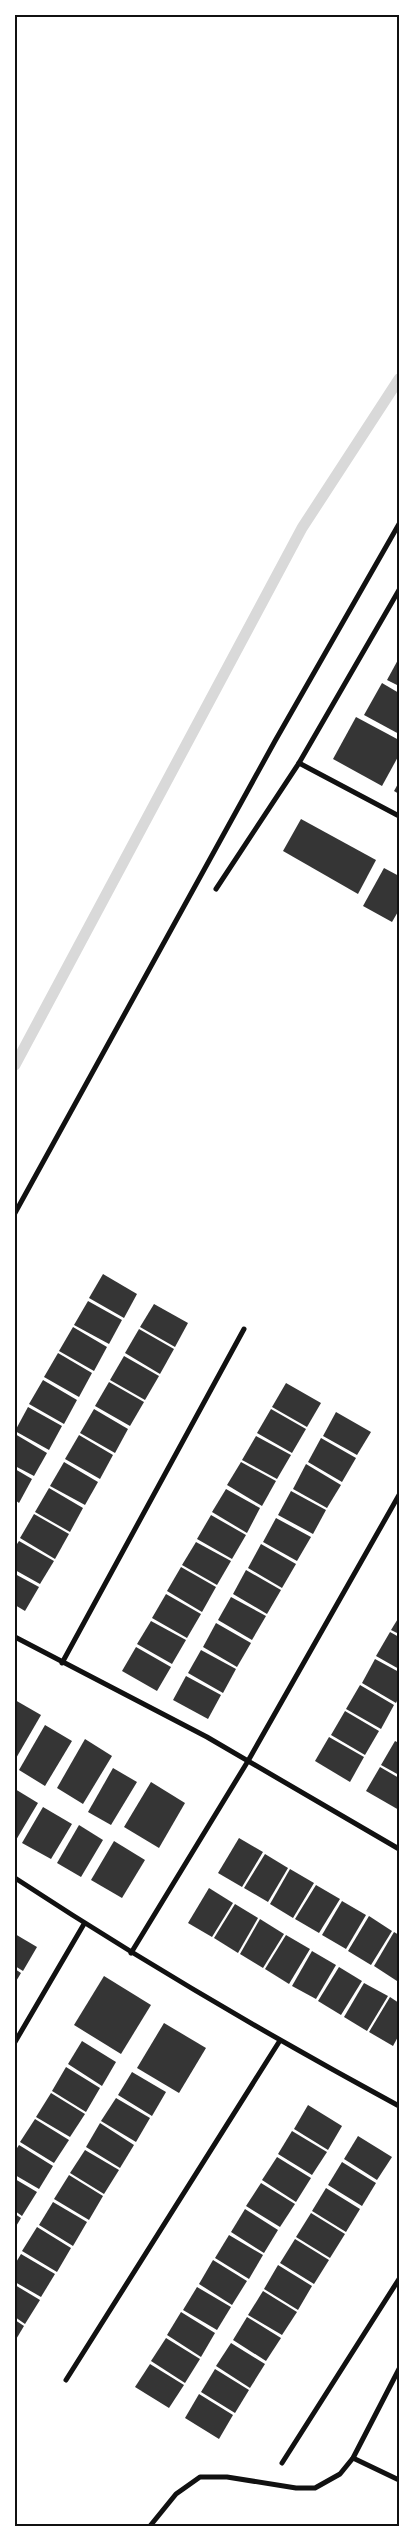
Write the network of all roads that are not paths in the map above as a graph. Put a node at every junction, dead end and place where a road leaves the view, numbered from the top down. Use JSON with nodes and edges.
{"nodes":[{"id":1,"x":399,"y":524,"type":"edge"},
{"id":2,"x":399,"y":590,"type":"edge"},
{"id":3,"x":299,"y":762,"type":"junction"},
{"id":4,"x":399,"y":816,"type":"edge"},
{"id":5,"x":216,"y":889,"type":"dead end"},
{"id":6,"x":15,"y":1213,"type":"edge"},
{"id":7,"x":244,"y":1330,"type":"dead end"},
{"id":8,"x":399,"y":1495,"type":"edge"},
{"id":9,"x":15,"y":1637,"type":"edge"},
{"id":10,"x":62,"y":1663,"type":"junction"},
{"id":11,"x":248,"y":1761,"type":"junction"},
{"id":12,"x":399,"y":1848,"type":"edge"},
{"id":13,"x":15,"y":1878,"type":"edge"},
{"id":14,"x":84,"y":1924,"type":"junction"},
{"id":15,"x":131,"y":1953,"type":"junction"},
{"id":16,"x":15,"y":2042,"type":"edge"},
{"id":17,"x":279,"y":2042,"type":"junction"},
{"id":18,"x":399,"y":2106,"type":"edge"},
{"id":19,"x":399,"y":2279,"type":"edge"},
{"id":20,"x":399,"y":2369,"type":"edge"},
{"id":21,"x":66,"y":2380,"type":"dead end"},
{"id":22,"x":353,"y":2458,"type":"junction"},
{"id":23,"x":282,"y":2463,"type":"dead end"},
{"id":24,"x":399,"y":2480,"type":"edge"},
{"id":25,"x":150,"y":2526,"type":"edge"}],
"edges":[{"from":1,"to":6,"type":"street"},
{"from":2,"to":3,"type":"street"},
{"from":3,"to":4,"type":"street"},
{"from":3,"to":5,"type":"street"},
{"from":7,"to":10,"type":"street"},
{"from":8,"to":11,"type":"street"},
{"from":9,"to":10,"type":"street"},
{"from":10,"to":11,"type":"street"},
{"from":11,"to":12,"type":"street"},
{"from":11,"to":15,"type":"street"},
{"from":13,"to":14,"type":"street"},
{"from":14,"to":15,"type":"street"},
{"from":14,"to":16,"type":"street"},
{"from":15,"to":17,"type":"street"},
{"from":17,"to":18,"type":"street"},
{"from":17,"to":21,"type":"street"},
{"from":19,"to":23,"type":"street"},
{"from":20,"to":22,"type":"street"},
{"from":22,"to":24,"type":"street"},
{"from":22,"to":25,"type":"street"}]}
